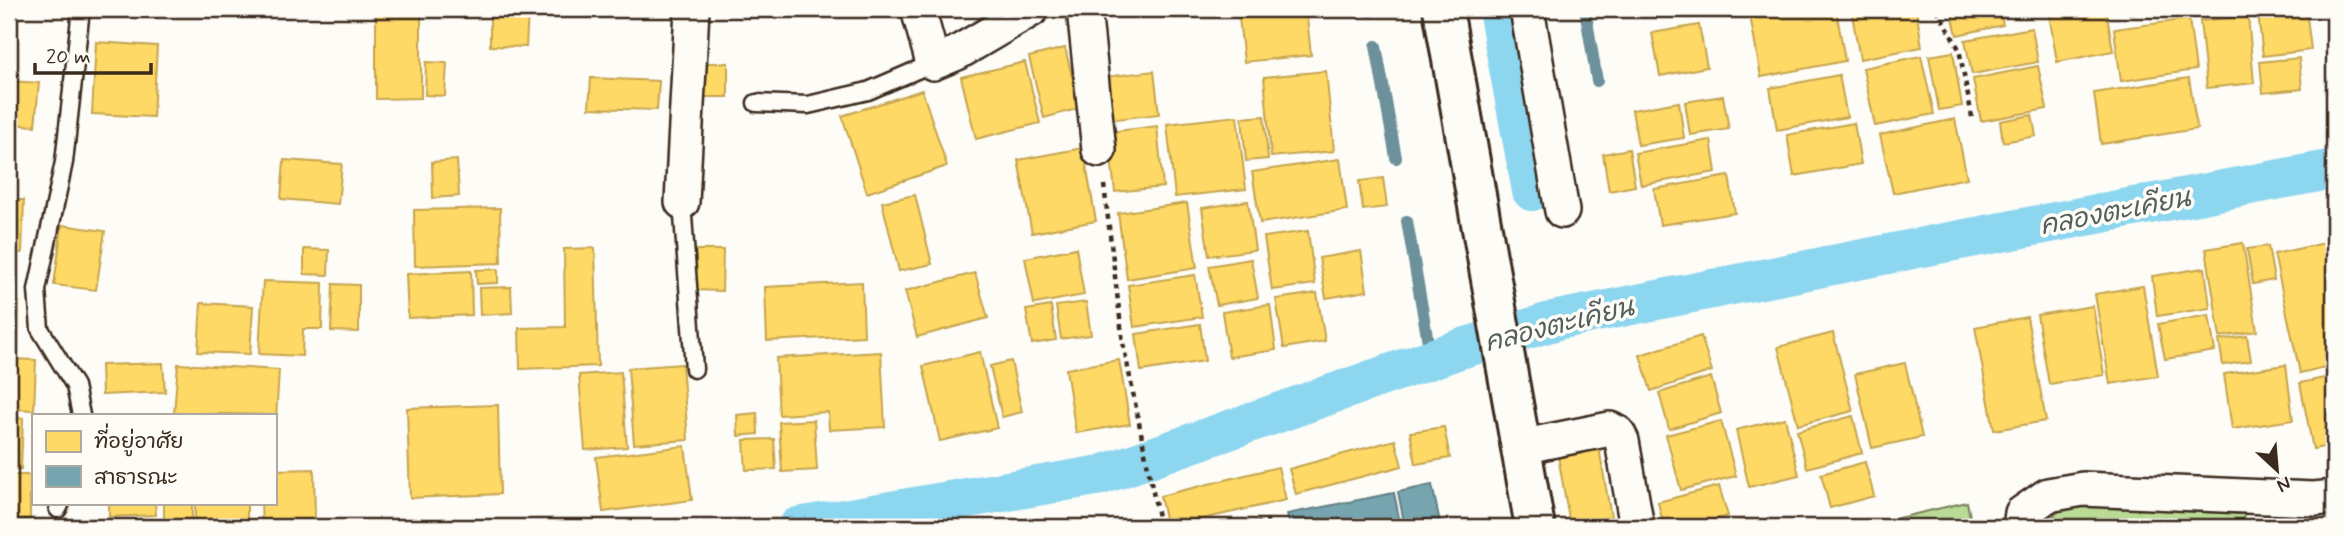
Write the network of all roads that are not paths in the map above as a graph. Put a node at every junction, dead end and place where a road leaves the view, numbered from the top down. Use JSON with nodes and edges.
{"nodes":[{"id":1,"x":81,"y":9,"type":"edge"},
{"id":2,"x":692,"y":9,"type":"edge"},
{"id":3,"x":918,"y":9,"type":"edge"},
{"id":4,"x":1032,"y":9,"type":"edge"},
{"id":5,"x":1084,"y":9,"type":"edge"},
{"id":6,"x":1443,"y":9,"type":"edge"},
{"id":7,"x":1527,"y":9,"type":"edge"},
{"id":8,"x":933,"y":64,"type":"junction"},
{"id":9,"x":756,"y":103,"type":"dead end"},
{"id":10,"x":1099,"y":150,"type":"road end"},
{"id":11,"x":682,"y":202,"type":"joint"},
{"id":12,"x":1562,"y":211,"type":"dead end"},
{"id":13,"x":694,"y":369,"type":"dead end"},
{"id":14,"x":80,"y":414,"type":"edge"},
{"id":15,"x":1516,"y":430,"type":"junction"},
{"id":16,"x":2334,"y":497,"type":"edge"},
{"id":17,"x":2021,"y":520,"type":"edge"},
{"id":18,"x":1535,"y":527,"type":"edge"},
{"id":19,"x":1637,"y":527,"type":"edge"}],
"edges":[{"from":1,"to":14,"type":"lane"},
{"from":2,"to":11,"type":"street"},
{"from":3,"to":8,"type":"street"},
{"from":4,"to":8,"type":"street"},
{"from":5,"to":10,"type":"street"},
{"from":6,"to":15,"type":"street"},
{"from":7,"to":12,"type":"street"},
{"from":8,"to":9,"type":"lane"},
{"from":11,"to":13,"type":"lane"},
{"from":15,"to":18,"type":"street"},
{"from":15,"to":19,"type":"street"},
{"from":16,"to":17,"type":"street"}]}
